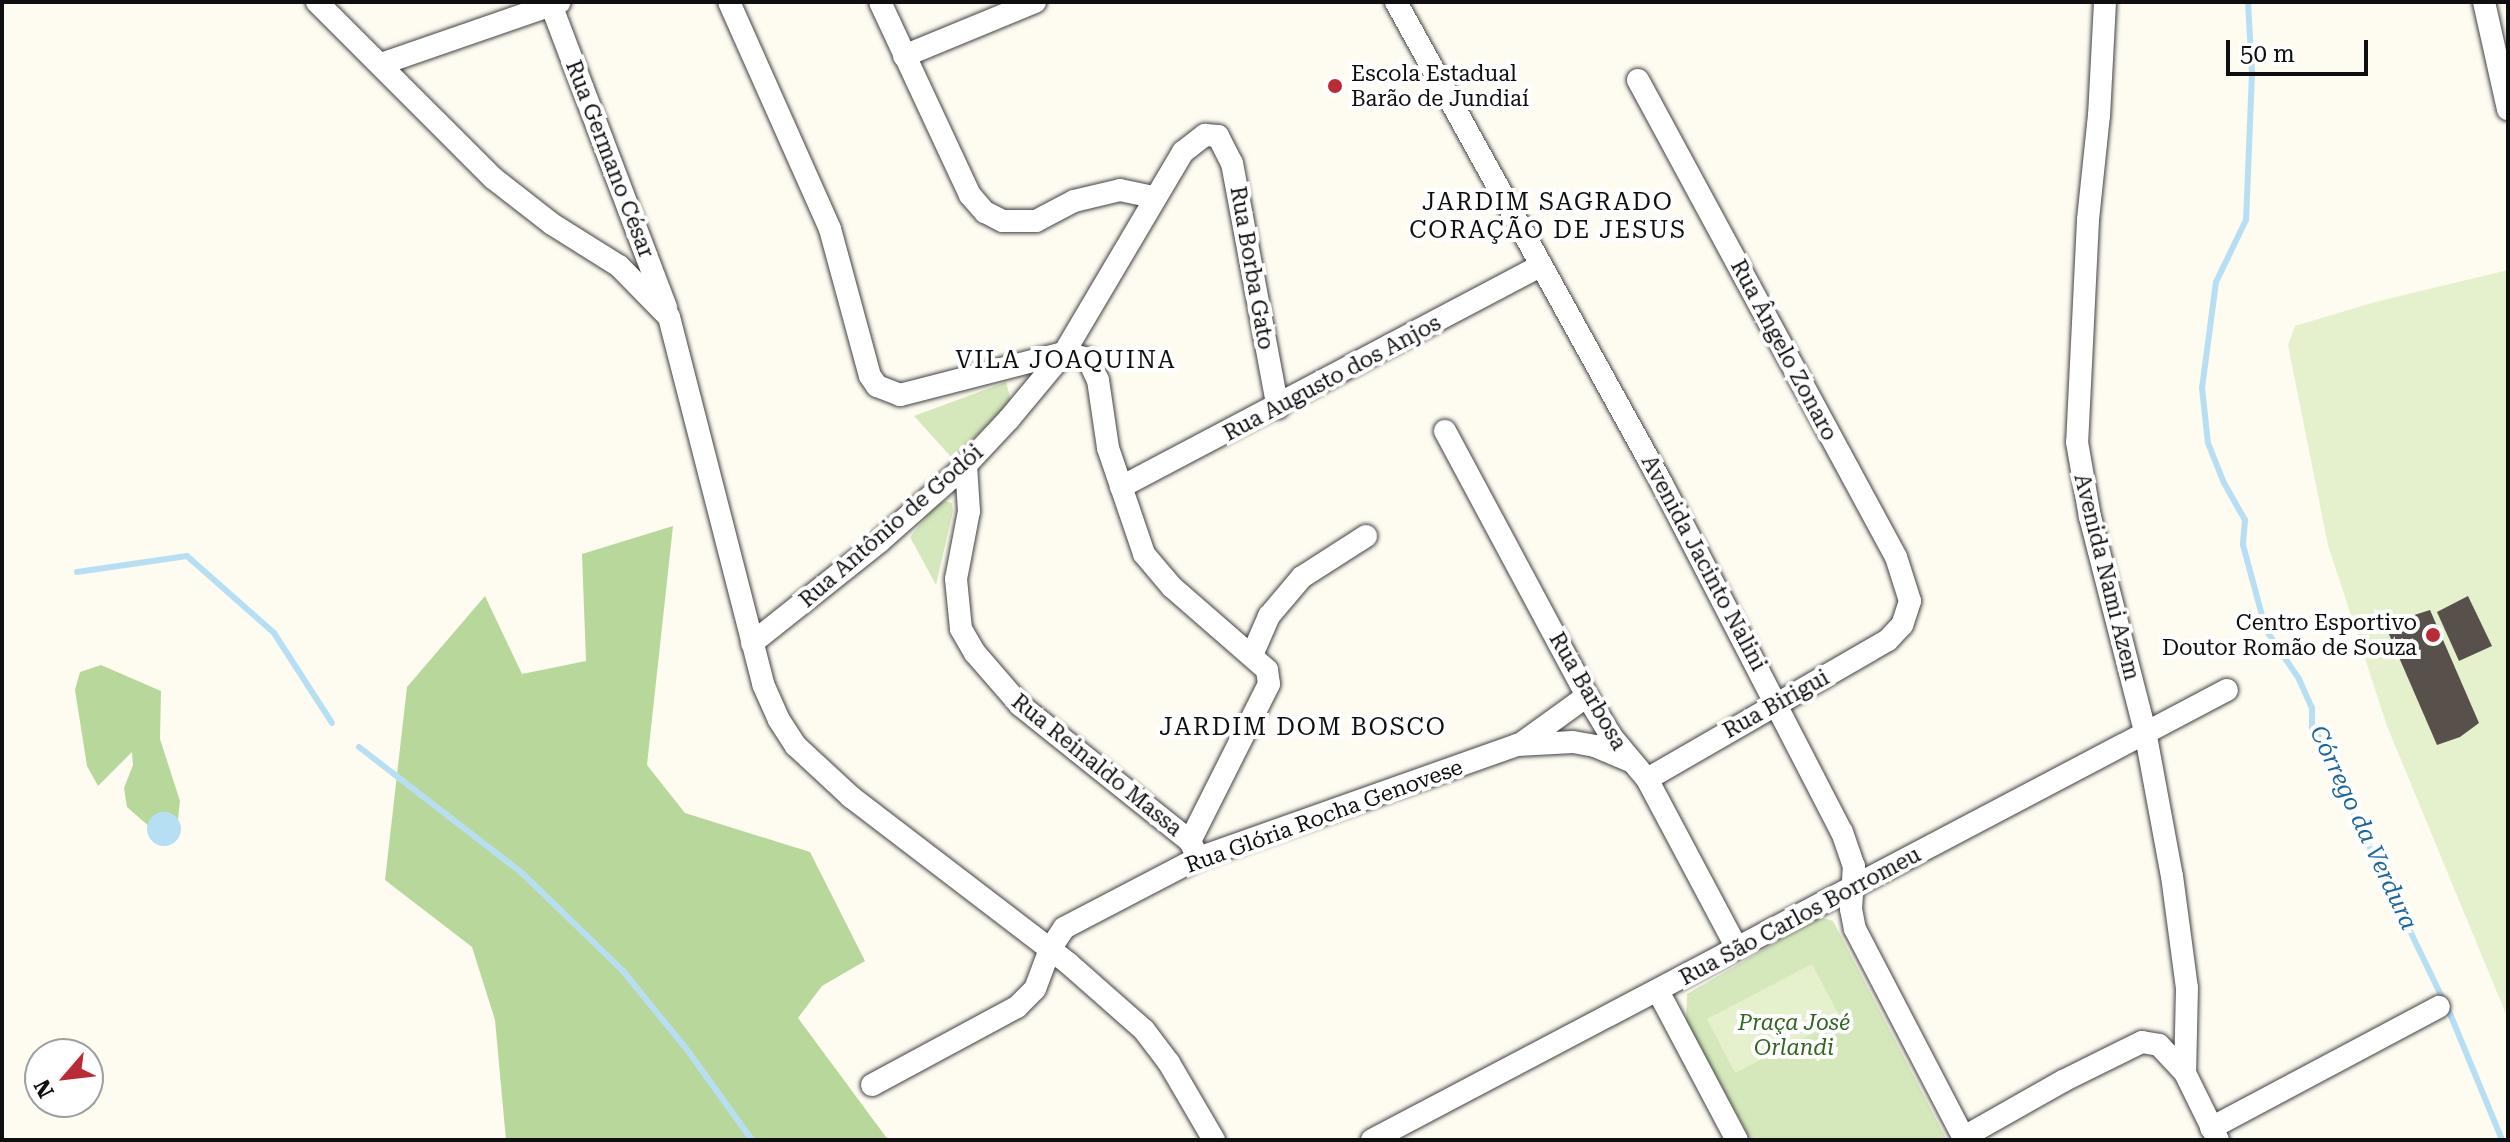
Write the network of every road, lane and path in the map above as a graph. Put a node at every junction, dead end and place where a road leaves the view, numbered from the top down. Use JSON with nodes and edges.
{"nodes":[{"id":1,"x":317,"y":2,"type":"edge"},
{"id":2,"x":729,"y":2,"type":"edge"},
{"id":3,"x":880,"y":2,"type":"edge"},
{"id":4,"x":1035,"y":2,"type":"edge"},
{"id":5,"x":1396,"y":2,"type":"edge"},
{"id":6,"x":2105,"y":2,"type":"edge"},
{"id":7,"x":2484,"y":2,"type":"edge"},
{"id":8,"x":554,"y":3,"type":"edge"},
{"id":9,"x":904,"y":56,"type":"junction"},
{"id":10,"x":381,"y":64,"type":"junction"},
{"id":11,"x":1638,"y":80,"type":"dead end"},
{"id":12,"x":2508,"y":109,"type":"edge"},
{"id":13,"x":1214,"y":134,"type":"joint"},
{"id":14,"x":1154,"y":197,"type":"junction"},
{"id":15,"x":1540,"y":266,"type":"junction"},
{"id":16,"x":669,"y":317,"type":"junction"},
{"id":17,"x":1064,"y":353,"type":"junction"},
{"id":18,"x":1278,"y":408,"type":"junction"},
{"id":19,"x":1445,"y":431,"type":"dead end"},
{"id":20,"x":966,"y":465,"type":"junction"},
{"id":21,"x":1121,"y":487,"type":"junction"},
{"id":22,"x":1366,"y":536,"type":"dead end"},
{"id":23,"x":1902,"y":625,"type":"joint"},
{"id":24,"x":752,"y":643,"type":"junction"},
{"id":25,"x":1252,"y":655,"type":"junction"},
{"id":26,"x":2227,"y":690,"type":"dead end"},
{"id":27,"x":1587,"y":696,"type":"junction"},
{"id":28,"x":1776,"y":701,"type":"junction"},
{"id":29,"x":2145,"y":731,"type":"junction"},
{"id":30,"x":1517,"y":745,"type":"junction"},
{"id":31,"x":1630,"y":761,"type":"junction"},
{"id":32,"x":1647,"y":779,"type":"junction"},
{"id":33,"x":1194,"y":849,"type":"junction"},
{"id":34,"x":1851,"y":889,"type":"junction"},
{"id":35,"x":1737,"y":948,"type":"junction"},
{"id":36,"x":1050,"y":949,"type":"junction"},
{"id":37,"x":1658,"y":991,"type":"junction"},
{"id":38,"x":2439,"y":1007,"type":"dead end"},
{"id":39,"x":2185,"y":1073,"type":"junction"},
{"id":40,"x":872,"y":1085,"type":"dead end"},
{"id":41,"x":2214,"y":1134,"type":"edge"},
{"id":42,"x":1964,"y":1138,"type":"edge"},
{"id":43,"x":1214,"y":1140,"type":"edge"},
{"id":44,"x":1372,"y":1140,"type":"edge"},
{"id":45,"x":1737,"y":1140,"type":"edge"}],
"edges":[{"from":1,"to":10,"type":"street"},
{"from":2,"to":17,"type":"street"},
{"from":3,"to":9,"type":"street"},
{"from":4,"to":9,"type":"street"},
{"from":5,"to":15,"type":"street","name":"Avenida Jacinto Nalini"},
{"from":6,"to":29,"type":"street","name":"Avenida Nami Azem"},
{"from":7,"to":12,"type":"street"},
{"from":8,"to":10,"type":"street"},
{"from":8,"to":16,"type":"street","name":"Rua Germano César"},
{"from":9,"to":14,"type":"street"},
{"from":10,"to":16,"type":"street"},
{"from":11,"to":23,"type":"street","name":"Rua Ângelo Zonaro"},
{"from":13,"to":14,"type":"street","name":"Rua Antônio de Godói"},
{"from":13,"to":18,"type":"street","name":"Rua Borba Gato"},
{"from":14,"to":17,"type":"street","name":"Rua Antônio de Godói"},
{"from":15,"to":18,"type":"street","name":"Rua Augusto dos Anjos"},
{"from":15,"to":28,"type":"street","name":"Avenida Jacinto Nalini"},
{"from":16,"to":24,"type":"street","name":"Rua Germano César"},
{"from":17,"to":20,"type":"street","name":"Rua Antônio de Godói"},
{"from":17,"to":21,"type":"street"},
{"from":18,"to":21,"type":"street","name":"Rua Augusto dos Anjos"},
{"from":19,"to":27,"type":"street","name":"Rua Barbosa"},
{"from":20,"to":24,"type":"street","name":"Rua Antônio de Godói"},
{"from":20,"to":33,"type":"street","name":"Rua Reinaldo Massa"},
{"from":21,"to":25,"type":"street"},
{"from":22,"to":25,"type":"street"},
{"from":23,"to":28,"type":"street","name":"Rua Birigui"},
{"from":24,"to":36,"type":"street","name":"Rua Germano César"},
{"from":25,"to":33,"type":"street"},
{"from":26,"to":29,"type":"street","name":"Rua São Carlos Borromeu"},
{"from":27,"to":30,"type":"street","name":"Rua Glória Rocha Genovese"},
{"from":27,"to":31,"type":"street","name":"Rua Barbosa"},
{"from":28,"to":32,"type":"street","name":"Rua Birigui"},
{"from":28,"to":34,"type":"street","name":"Avenida Jacinto Nalini"},
{"from":29,"to":34,"type":"street","name":"Rua São Carlos Borromeu"},
{"from":29,"to":39,"type":"street","name":"Avenida Nami Azem"},
{"from":30,"to":31,"type":"street","name":"Rua Glória Rocha Genovese"},
{"from":30,"to":33,"type":"street","name":"Rua Glória Rocha Genovese"},
{"from":31,"to":32,"type":"street","name":"Rua Barbosa"},
{"from":32,"to":35,"type":"street","name":"Rua Barbosa"},
{"from":33,"to":36,"type":"street","name":"Rua Glória Rocha Genovese"},
{"from":34,"to":35,"type":"street","name":"Rua São Carlos Borromeu"},
{"from":34,"to":42,"type":"street","name":"Avenida Jacinto Nalini"},
{"from":35,"to":37,"type":"street","name":"Rua São Carlos Borromeu"},
{"from":36,"to":40,"type":"street","name":"Rua Glória Rocha Genovese"},
{"from":36,"to":43,"type":"street","name":"Rua Germano César"},
{"from":37,"to":44,"type":"street","name":"Rua São Carlos Borromeu"},
{"from":37,"to":45,"type":"street"},
{"from":38,"to":41,"type":"street"},
{"from":39,"to":41,"type":"street","name":"Avenida Nami Azem"},
{"from":39,"to":42,"type":"street"}]}
